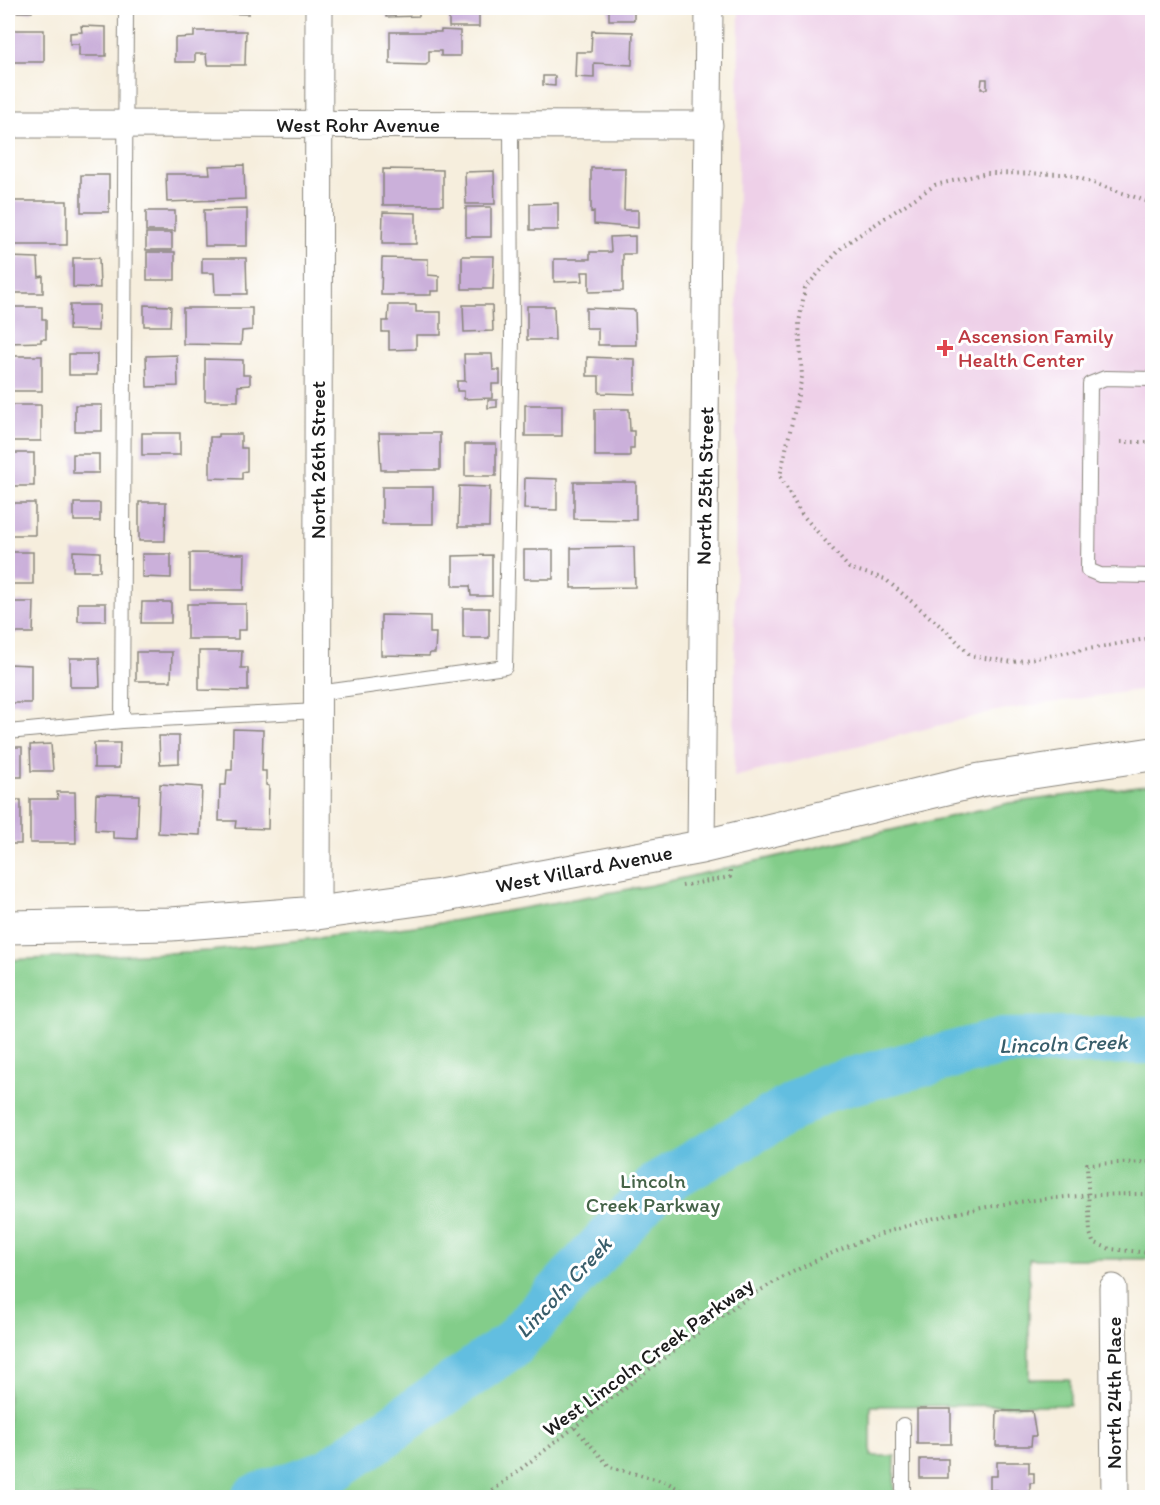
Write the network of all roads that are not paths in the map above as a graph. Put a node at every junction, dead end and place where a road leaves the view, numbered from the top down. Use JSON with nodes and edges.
{"nodes":[{"id":1,"x":126,"y":8,"type":"edge"},
{"id":2,"x":319,"y":8,"type":"edge"},
{"id":3,"x":709,"y":8,"type":"edge"},
{"id":4,"x":8,"y":124,"type":"edge"},
{"id":5,"x":319,"y":124,"type":"junction"},
{"id":6,"x":125,"y":125,"type":"junction"},
{"id":7,"x":511,"y":125,"type":"junction"},
{"id":8,"x":709,"y":125,"type":"junction"},
{"id":9,"x":1152,"y":379,"type":"edge"},
{"id":10,"x":1152,"y":576,"type":"edge"},
{"id":11,"x":318,"y":702,"type":"junction"},
{"id":12,"x":122,"y":721,"type":"junction"},
{"id":13,"x":8,"y":732,"type":"edge"},
{"id":14,"x":1152,"y":754,"type":"edge"},
{"id":15,"x":702,"y":847,"type":"junction"},
{"id":16,"x":317,"y":913,"type":"junction"},
{"id":17,"x":8,"y":927,"type":"edge"},
{"id":18,"x":1113,"y":1288,"type":"dead end"},
{"id":19,"x":903,"y":1425,"type":"dead end"},
{"id":20,"x":903,"y":1497,"type":"edge"},
{"id":21,"x":1114,"y":1497,"type":"edge"}],
"edges":[{"from":1,"to":6,"type":"lane"},
{"from":2,"to":5,"type":"street","name":"North 26th Street"},
{"from":3,"to":8,"type":"street","name":"North 25th Street"},
{"from":4,"to":6,"type":"street","name":"West Rohr Avenue"},
{"from":5,"to":6,"type":"street","name":"West Rohr Avenue"},
{"from":5,"to":7,"type":"street","name":"West Rohr Avenue"},
{"from":5,"to":11,"type":"street","name":"North 26th Street"},
{"from":6,"to":12,"type":"lane"},
{"from":7,"to":8,"type":"street","name":"West Rohr Avenue"},
{"from":7,"to":11,"type":"lane"},
{"from":8,"to":15,"type":"street","name":"North 25th Street"},
{"from":9,"to":10,"type":"lane"},
{"from":11,"to":12,"type":"lane"},
{"from":11,"to":16,"type":"street","name":"North 26th Street"},
{"from":12,"to":13,"type":"lane"},
{"from":14,"to":15,"type":"street","name":"West Villard Avenue"},
{"from":15,"to":16,"type":"street","name":"West Villard Avenue"},
{"from":16,"to":17,"type":"street","name":"West Villard Avenue"},
{"from":18,"to":21,"type":"street","name":"North 24th Place"},
{"from":19,"to":20,"type":"lane"}]}
